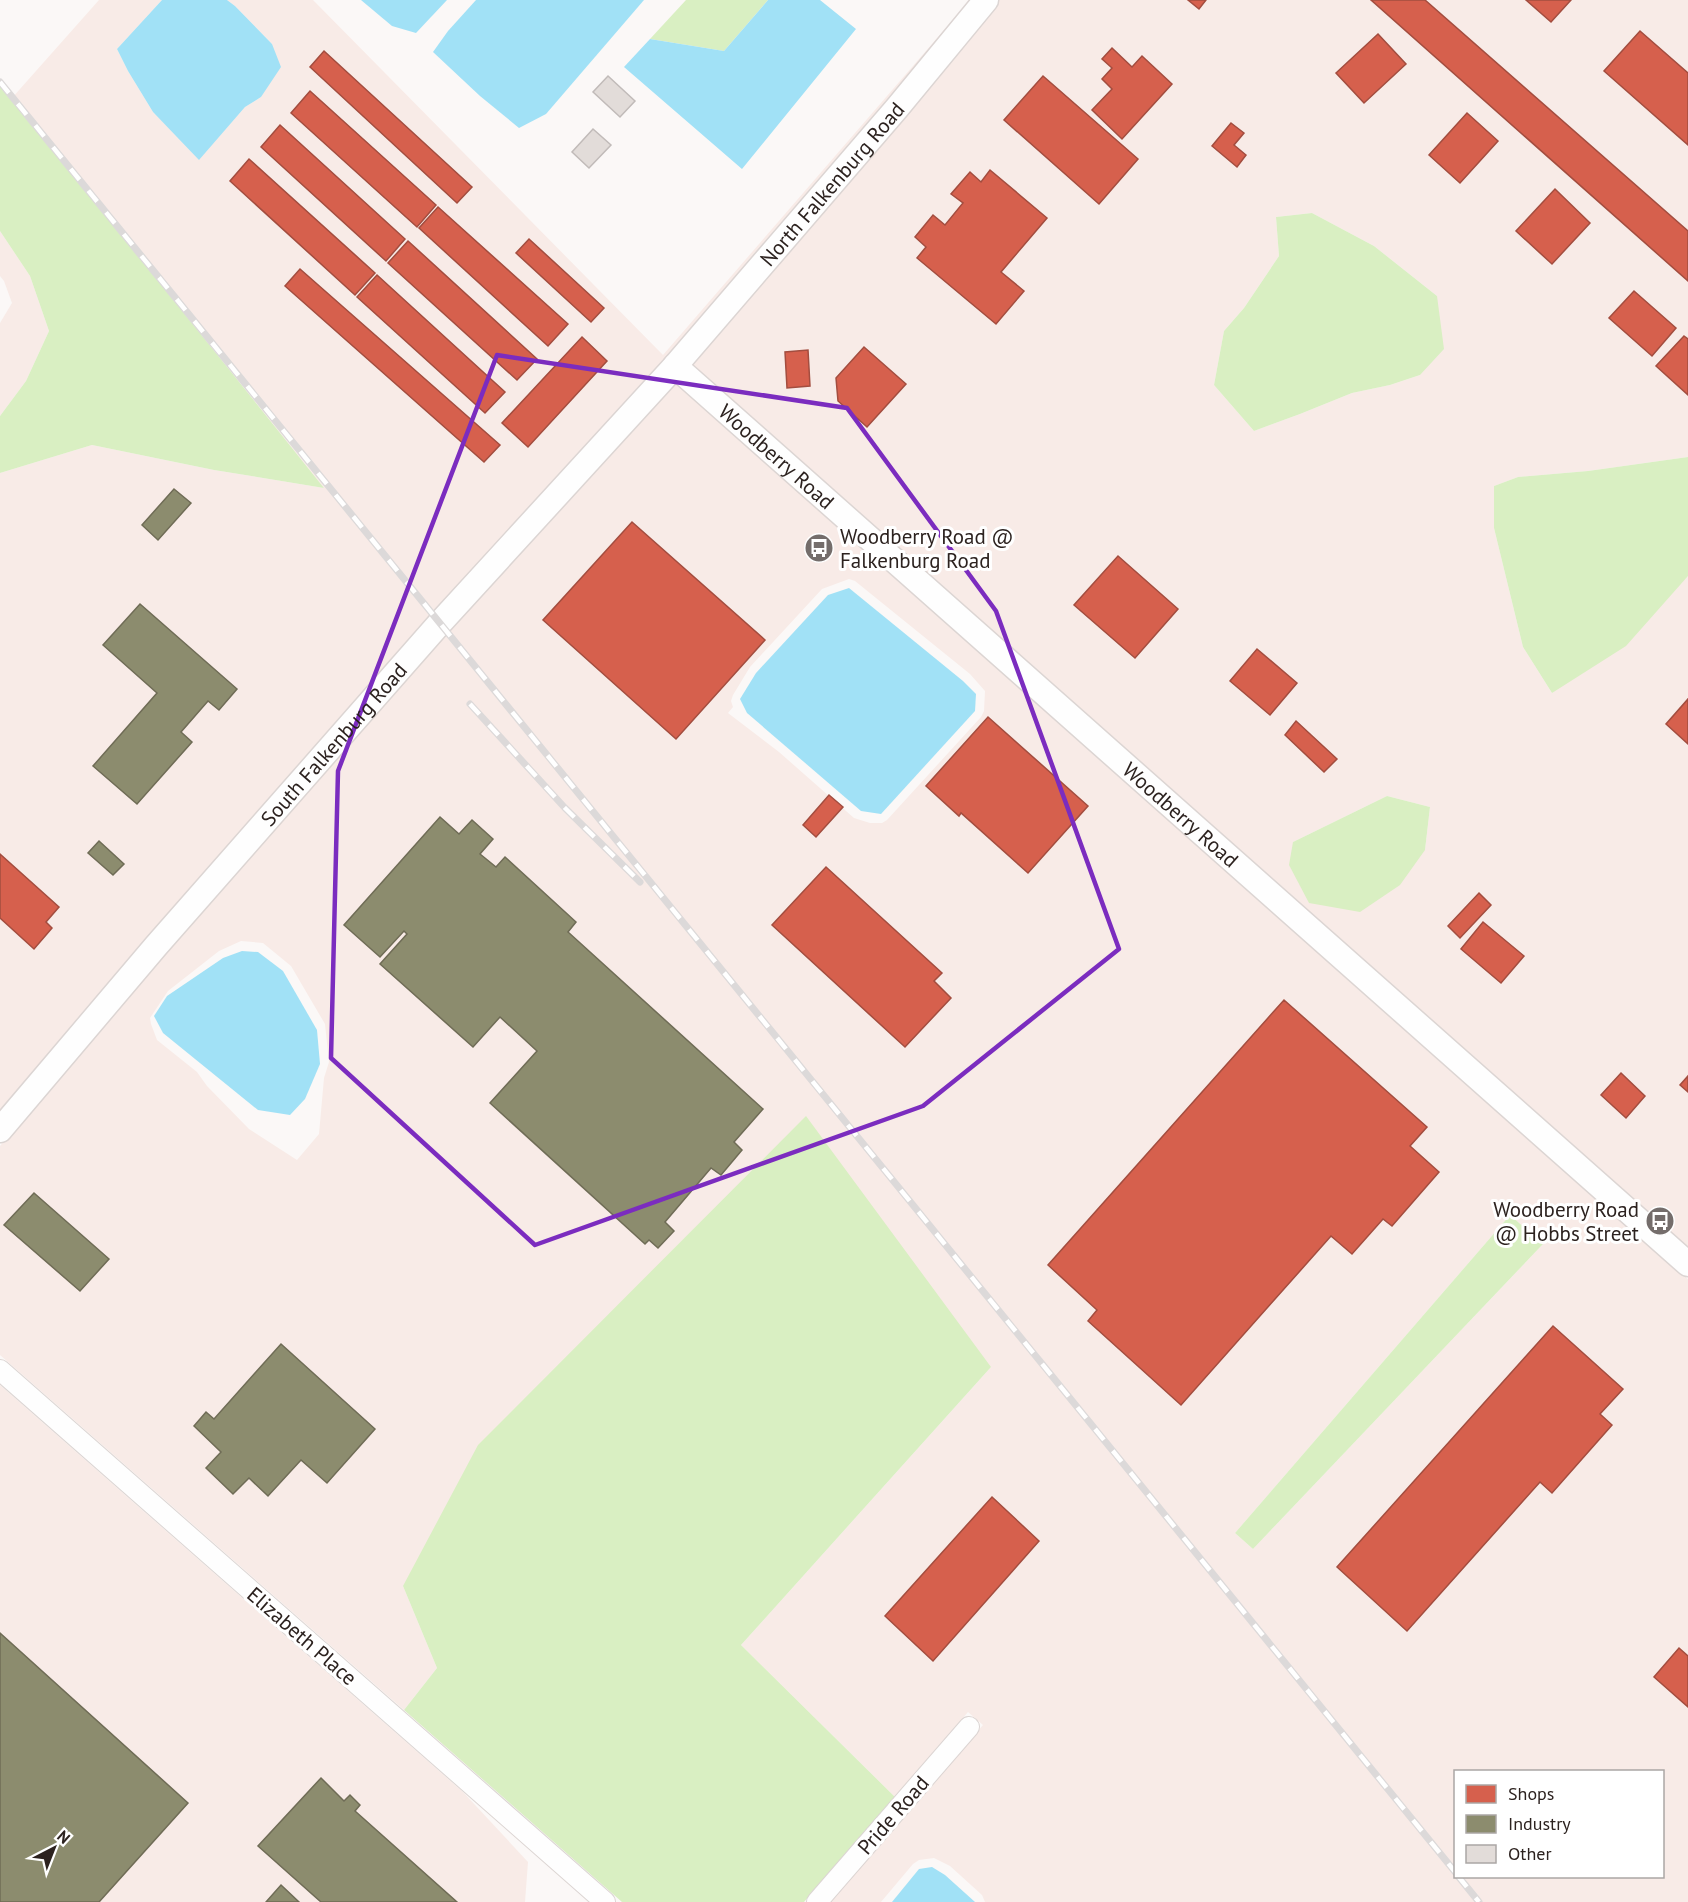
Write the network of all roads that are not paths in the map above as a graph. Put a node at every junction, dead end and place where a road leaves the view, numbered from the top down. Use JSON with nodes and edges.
{"nodes":[{"id":1,"x":986,"y":0,"type":"edge"},
{"id":2,"x":675,"y":366,"type":"junction"},
{"id":3,"x":0,"y":1130,"type":"edge"},
{"id":4,"x":1688,"y":1264,"type":"edge"},
{"id":5,"x":0,"y":1370,"type":"edge"},
{"id":6,"x":969,"y":1727,"type":"dead end"},
{"id":7,"x":605,"y":1902,"type":"edge"},
{"id":8,"x":817,"y":1902,"type":"edge"}],
"edges":[{"from":1,"to":2,"type":"street","name":"North Falkenburg Road"},
{"from":2,"to":3,"type":"street","name":"South Falkenburg Road"},
{"from":2,"to":4,"type":"street","name":"Woodberry Road"},
{"from":5,"to":7,"type":"street","name":"Elizabeth Place"},
{"from":6,"to":8,"type":"street","name":"Pride Road"}]}
